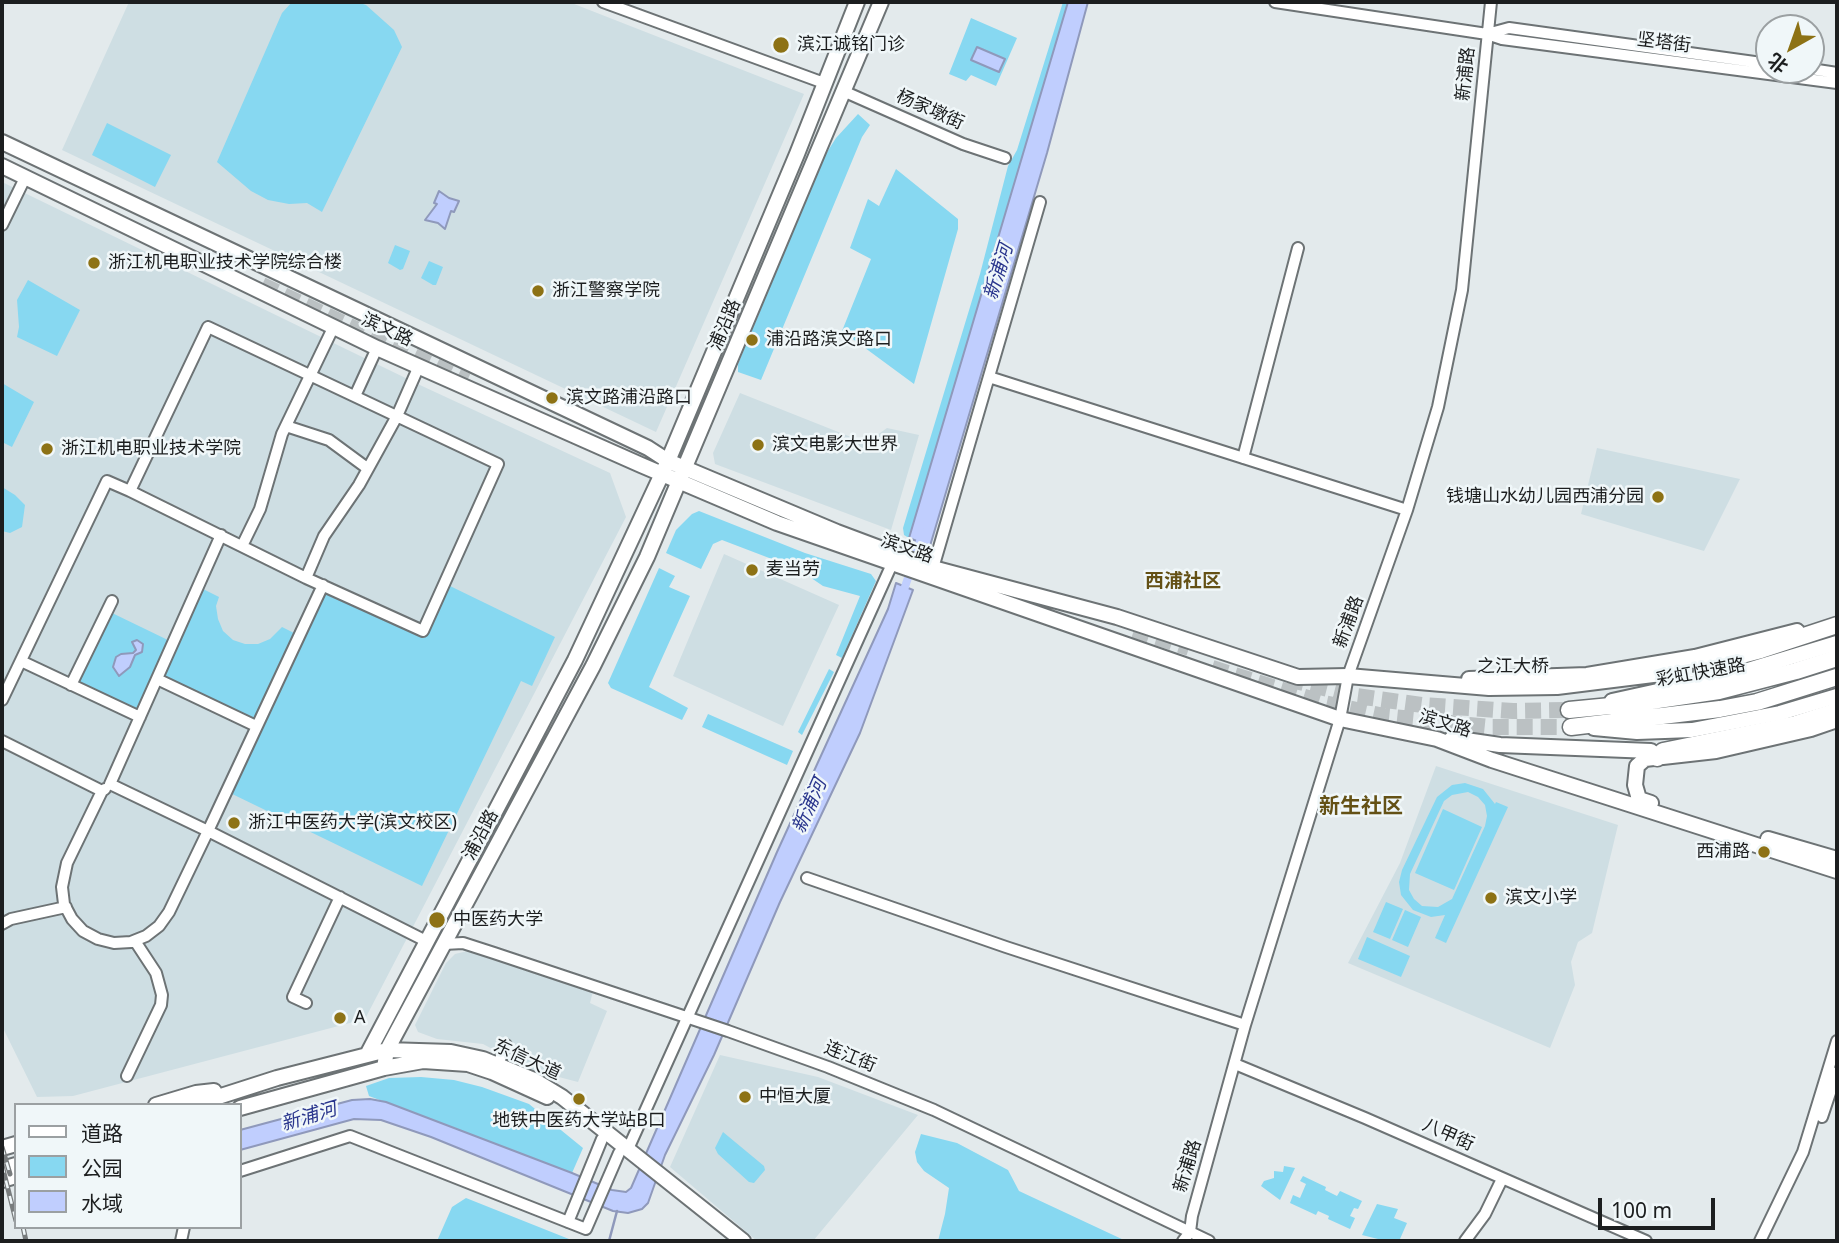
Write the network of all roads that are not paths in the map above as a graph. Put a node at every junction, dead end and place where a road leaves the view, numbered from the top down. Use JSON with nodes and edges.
{"nodes":[{"id":1,"x":603,"y":2,"type":"edge"},
{"id":2,"x":858,"y":2,"type":"edge"},
{"id":3,"x":881,"y":2,"type":"edge"},
{"id":4,"x":1275,"y":2,"type":"edge"},
{"id":5,"x":1491,"y":2,"type":"edge"},
{"id":6,"x":1487,"y":34,"type":"junction"},
{"id":7,"x":1755,"y":62,"type":"edge"},
{"id":8,"x":824,"y":83,"type":"junction"},
{"id":9,"x":1837,"y":83,"type":"edge"},
{"id":10,"x":843,"y":91,"type":"junction"},
{"id":11,"x":2,"y":142,"type":"edge"},
{"id":12,"x":1004,"y":158,"type":"dead end"},
{"id":13,"x":2,"y":166,"type":"edge"},
{"id":14,"x":25,"y":178,"type":"junction"},
{"id":15,"x":1040,"y":202,"type":"dead end"},
{"id":16,"x":2,"y":225,"type":"edge"},
{"id":17,"x":1298,"y":248,"type":"dead end"},
{"id":18,"x":334,"y":326,"type":"junction"},
{"id":19,"x":377,"y":348,"type":"junction"},
{"id":20,"x":419,"y":366,"type":"junction"},
{"id":21,"x":311,"y":375,"type":"junction"},
{"id":22,"x":989,"y":377,"type":"junction"},
{"id":23,"x":355,"y":396,"type":"junction"},
{"id":24,"x":397,"y":416,"type":"junction"},
{"id":25,"x":286,"y":426,"type":"junction"},
{"id":26,"x":1243,"y":458,"type":"junction"},
{"id":27,"x":367,"y":468,"type":"junction"},
{"id":28,"x":665,"y":468,"type":"junction"},
{"id":29,"x":683,"y":475,"type":"junction"},
{"id":30,"x":130,"y":491,"type":"junction"},
{"id":31,"x":1407,"y":510,"type":"junction"},
{"id":32,"x":221,"y":535,"type":"junction"},
{"id":33,"x":242,"y":546,"type":"junction"},
{"id":34,"x":888,"y":559,"type":"junction"},
{"id":35,"x":931,"y":572,"type":"junction"},
{"id":36,"x":306,"y":578,"type":"junction"},
{"id":37,"x":323,"y":585,"type":"junction"},
{"id":38,"x":112,"y":601,"type":"dead end"},
{"id":39,"x":1837,"y":618,"type":"edge"},
{"id":40,"x":1837,"y":625,"type":"edge"},
{"id":41,"x":1837,"y":643,"type":"edge"},
{"id":42,"x":1837,"y":657,"type":"edge"},
{"id":43,"x":21,"y":661,"type":"junction"},
{"id":44,"x":1677,"y":672,"type":"joint"},
{"id":45,"x":1348,"y":676,"type":"junction"},
{"id":46,"x":1837,"y":677,"type":"edge"},
{"id":47,"x":157,"y":679,"type":"junction"},
{"id":48,"x":1401,"y":681,"type":"junction"},
{"id":49,"x":71,"y":685,"type":"junction"},
{"id":50,"x":1837,"y":696,"type":"edge"},
{"id":51,"x":2,"y":700,"type":"edge"},
{"id":52,"x":1569,"y":710,"type":"joint"},
{"id":53,"x":1837,"y":711,"type":"edge"},
{"id":54,"x":140,"y":717,"type":"junction"},
{"id":55,"x":1340,"y":719,"type":"junction"},
{"id":56,"x":1837,"y":720,"type":"edge"},
{"id":57,"x":256,"y":726,"type":"junction"},
{"id":58,"x":1576,"y":727,"type":"joint"},
{"id":59,"x":1392,"y":729,"type":"junction"},
{"id":60,"x":2,"y":741,"type":"edge"},
{"id":61,"x":1657,"y":758,"type":"junction"},
{"id":62,"x":106,"y":788,"type":"junction"},
{"id":63,"x":208,"y":831,"type":"junction"},
{"id":64,"x":1837,"y":859,"type":"edge"},
{"id":65,"x":1837,"y":871,"type":"edge"},
{"id":66,"x":807,"y":878,"type":"dead end"},
{"id":67,"x":340,"y":897,"type":"junction"},
{"id":68,"x":66,"y":907,"type":"junction"},
{"id":69,"x":2,"y":924,"type":"edge"},
{"id":70,"x":453,"y":926,"type":"junction"},
{"id":71,"x":135,"y":941,"type":"junction"},
{"id":72,"x":426,"y":941,"type":"junction"},
{"id":73,"x":463,"y":943,"type":"junction"},
{"id":74,"x":444,"y":944,"type":"junction"},
{"id":75,"x":306,"y":1003,"type":"dead end"},
{"id":76,"x":691,"y":1019,"type":"junction"},
{"id":77,"x":1245,"y":1025,"type":"junction"},
{"id":78,"x":1837,"y":1041,"type":"edge"},
{"id":79,"x":506,"y":1045,"type":"dead end"},
{"id":80,"x":387,"y":1050,"type":"junction"},
{"id":81,"x":367,"y":1055,"type":"junction"},
{"id":82,"x":498,"y":1064,"type":"junction"},
{"id":83,"x":1235,"y":1064,"type":"junction"},
{"id":84,"x":384,"y":1068,"type":"junction"},
{"id":85,"x":127,"y":1076,"type":"dead end"},
{"id":86,"x":1834,"y":1077,"type":"edge"},
{"id":87,"x":250,"y":1087,"type":"junction"},
{"id":88,"x":163,"y":1103,"type":"edge"},
{"id":89,"x":199,"y":1103,"type":"edge"},
{"id":90,"x":242,"y":1107,"type":"edge"},
{"id":91,"x":602,"y":1139,"type":"junction"},
{"id":92,"x":630,"y":1157,"type":"junction"},
{"id":93,"x":242,"y":1170,"type":"edge"},
{"id":94,"x":1502,"y":1179,"type":"junction"},
{"id":95,"x":660,"y":1181,"type":"junction"},
{"id":96,"x":568,"y":1222,"type":"junction"},
{"id":97,"x":1186,"y":1237,"type":"edge"},
{"id":98,"x":728,"y":1241,"type":"edge"},
{"id":99,"x":743,"y":1241,"type":"edge"},
{"id":100,"x":1209,"y":1241,"type":"edge"},
{"id":101,"x":1465,"y":1241,"type":"edge"},
{"id":102,"x":1646,"y":1241,"type":"edge"},
{"id":103,"x":1760,"y":1241,"type":"edge"},
{"id":104,"x":1767,"y":1241,"type":"edge"}],
"edges":[{"from":1,"to":8,"type":"street"},
{"from":2,"to":8,"type":"main road","name":"浦沿路"},
{"from":3,"to":10,"type":"main road","name":"浦沿路"},
{"from":4,"to":6,"type":"street","name":"坚塔街"},
{"from":5,"to":6,"type":"street","name":"新浦路"},
{"from":6,"to":7,"type":"street","name":"坚塔街"},
{"from":6,"to":9,"type":"street","name":"坚塔街"},
{"from":6,"to":31,"type":"street","name":"新浦路"},
{"from":8,"to":28,"type":"main road","name":"浦沿路"},
{"from":10,"to":12,"type":"street","name":"杨家墩街"},
{"from":10,"to":29,"type":"main road","name":"浦沿路"},
{"from":11,"to":28,"type":"main road","name":"滨文路"},
{"from":13,"to":14,"type":"main road","name":"滨文路"},
{"from":14,"to":16,"type":"street"},
{"from":14,"to":18,"type":"main road","name":"滨文路"},
{"from":15,"to":22,"type":"street"},
{"from":17,"to":26,"type":"street"},
{"from":18,"to":19,"type":"main road","name":"滨文路"},
{"from":18,"to":21,"type":"street"},
{"from":19,"to":20,"type":"main road","name":"滨文路"},
{"from":19,"to":23,"type":"street"},
{"from":20,"to":24,"type":"street"},
{"from":20,"to":28,"type":"main road","name":"滨文路"},
{"from":21,"to":23,"type":"street"},
{"from":21,"to":25,"type":"street"},
{"from":21,"to":30,"type":"street"},
{"from":22,"to":26,"type":"street"},
{"from":22,"to":35,"type":"street"},
{"from":23,"to":24,"type":"street"},
{"from":24,"to":27,"type":"street"},
{"from":24,"to":37,"type":"street"},
{"from":25,"to":27,"type":"street"},
{"from":25,"to":33,"type":"street"},
{"from":26,"to":31,"type":"street"},
{"from":27,"to":36,"type":"street"},
{"from":28,"to":29,"type":"main road","name":"滨文路"},
{"from":28,"to":72,"type":"main road","name":"浦沿路"},
{"from":29,"to":34,"type":"main road","name":"滨文路"},
{"from":29,"to":70,"type":"main road","name":"浦沿路"},
{"from":30,"to":32,"type":"street"},
{"from":30,"to":43,"type":"street"},
{"from":31,"to":45,"type":"street","name":"新浦路"},
{"from":32,"to":33,"type":"street"},
{"from":32,"to":47,"type":"street"},
{"from":33,"to":36,"type":"street"},
{"from":34,"to":35,"type":"main road","name":"滨文路"},
{"from":34,"to":76,"type":"street"},
{"from":35,"to":45,"type":"main road","name":"滨文路"},
{"from":35,"to":55,"type":"main road","name":"滨文路"},
{"from":36,"to":37,"type":"street"},
{"from":37,"to":57,"type":"street"},
{"from":38,"to":49,"type":"street"},
{"from":39,"to":48,"type":"main road"},
{"from":40,"to":44,"type":"highway"},
{"from":41,"to":52,"type":"main road"},
{"from":42,"to":52,"type":"highway","name":"彩虹快速路"},
{"from":43,"to":49,"type":"street"},
{"from":43,"to":51,"type":"street"},
{"from":44,"to":48,"type":"main road","name":"之江大桥"},
{"from":45,"to":48,"type":"main road","name":"之江大桥"},
{"from":45,"to":55,"type":"street","name":"新浦路"},
{"from":46,"to":58,"type":"highway","name":"彩虹快速路"},
{"from":47,"to":54,"type":"street"},
{"from":47,"to":57,"type":"street"},
{"from":49,"to":54,"type":"street"},
{"from":50,"to":58,"type":"main road"},
{"from":53,"to":61,"type":"highway"},
{"from":54,"to":62,"type":"street"},
{"from":55,"to":59,"type":"main road","name":"滨文路"},
{"from":55,"to":77,"type":"street","name":"新浦路"},
{"from":56,"to":61,"type":"main road"},
{"from":57,"to":63,"type":"street"},
{"from":59,"to":61,"type":"main road"},
{"from":59,"to":65,"type":"main road","name":"滨文路"},
{"from":60,"to":62,"type":"street"},
{"from":61,"to":64,"type":"main road"},
{"from":62,"to":63,"type":"street"},
{"from":62,"to":68,"type":"street"},
{"from":63,"to":67,"type":"street"},
{"from":63,"to":71,"type":"street"},
{"from":66,"to":77,"type":"street"},
{"from":67,"to":72,"type":"street"},
{"from":67,"to":75,"type":"street"},
{"from":68,"to":69,"type":"street"},
{"from":68,"to":71,"type":"street"},
{"from":70,"to":73,"type":"street"},
{"from":70,"to":74,"type":"main road","name":"浦沿路"},
{"from":71,"to":85,"type":"street"},
{"from":72,"to":81,"type":"main road","name":"浦沿路"},
{"from":73,"to":74,"type":"street","name":"连江街"},
{"from":73,"to":76,"type":"street","name":"连江街"},
{"from":74,"to":80,"type":"main road","name":"浦沿路"},
{"from":76,"to":92,"type":"street"},
{"from":76,"to":97,"type":"street","name":"连江街"},
{"from":77,"to":83,"type":"street","name":"新浦路"},
{"from":78,"to":86,"type":"street"},
{"from":79,"to":82,"type":"street"},
{"from":80,"to":81,"type":"main road","name":"东信大道"},
{"from":80,"to":82,"type":"main road","name":"东信大道"},
{"from":80,"to":84,"type":"main road","name":"浦沿路"},
{"from":81,"to":84,"type":"main road"},
{"from":81,"to":87,"type":"main road","name":"东信大道"},
{"from":82,"to":92,"type":"main road","name":"东信大道"},
{"from":83,"to":94,"type":"street","name":"八甲街"},
{"from":83,"to":97,"type":"street","name":"新浦路"},
{"from":84,"to":90,"type":"main road","name":"东信大道"},
{"from":84,"to":91,"type":"main road","name":"东信大道"},
{"from":86,"to":103,"type":"street"},
{"from":86,"to":104,"type":"street"},
{"from":87,"to":88,"type":"main road","name":"东信大道"},
{"from":87,"to":89,"type":"main road","name":"东信大道"},
{"from":91,"to":92,"type":"main road","name":"东信大道"},
{"from":91,"to":96,"type":"street"},
{"from":92,"to":95,"type":"main road","name":"东信大道"},
{"from":92,"to":96,"type":"street"},
{"from":93,"to":96,"type":"street"},
{"from":94,"to":101,"type":"street"},
{"from":94,"to":102,"type":"street","name":"八甲街"},
{"from":95,"to":98,"type":"main road","name":"东信大道"},
{"from":95,"to":99,"type":"main road","name":"东信大道"},
{"from":97,"to":100,"type":"street","name":"连江街"}]}
